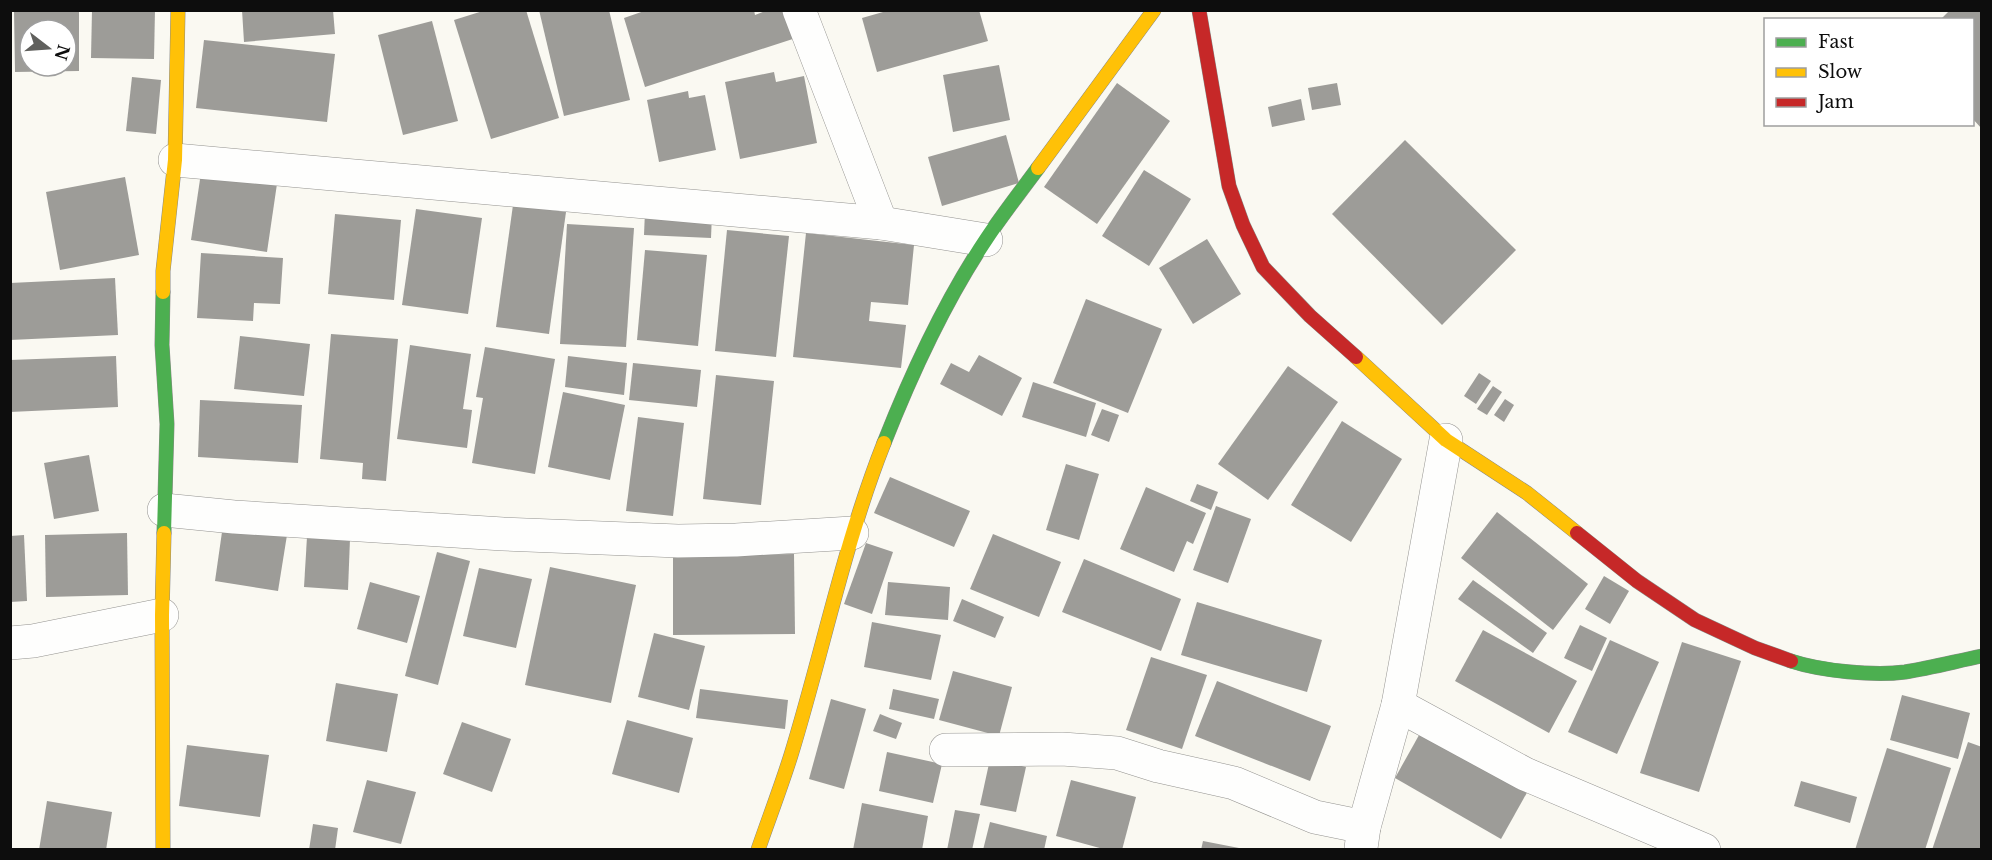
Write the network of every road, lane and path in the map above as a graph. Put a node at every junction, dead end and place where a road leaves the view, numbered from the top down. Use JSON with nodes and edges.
{"nodes":[{"id":1,"x":178,"y":10,"type":"edge"},
{"id":2,"x":799,"y":10,"type":"edge"},
{"id":3,"x":1154,"y":10,"type":"edge"},
{"id":4,"x":1199,"y":10,"type":"edge"},
{"id":5,"x":175,"y":160,"type":"junction"},
{"id":6,"x":881,"y":223,"type":"junction"},
{"id":7,"x":986,"y":240,"type":"junction"},
{"id":8,"x":1446,"y":440,"type":"junction"},
{"id":9,"x":164,"y":510,"type":"junction"},
{"id":10,"x":852,"y":533,"type":"junction"},
{"id":11,"x":162,"y":615,"type":"junction"},
{"id":12,"x":10,"y":643,"type":"edge"},
{"id":13,"x":1982,"y":656,"type":"edge"},
{"id":14,"x":1398,"y":705,"type":"junction"},
{"id":15,"x":946,"y":750,"type":"dead end"},
{"id":16,"x":1362,"y":838,"type":"edge"},
{"id":17,"x":163,"y":849,"type":"edge"},
{"id":18,"x":758,"y":849,"type":"edge"},
{"id":19,"x":1704,"y":849,"type":"edge"}],
"edges":[{"from":1,"to":5,"type":"street"},
{"from":2,"to":6,"type":"street"},
{"from":3,"to":7,"type":"street"},
{"from":4,"to":8,"type":"street"},
{"from":5,"to":6,"type":"street"},
{"from":5,"to":9,"type":"street"},
{"from":6,"to":7,"type":"street"},
{"from":7,"to":10,"type":"street"},
{"from":8,"to":13,"type":"street"},
{"from":8,"to":14,"type":"street"},
{"from":9,"to":10,"type":"street"},
{"from":9,"to":11,"type":"street"},
{"from":10,"to":18,"type":"street"},
{"from":11,"to":12,"type":"street"},
{"from":11,"to":17,"type":"street"},
{"from":14,"to":16,"type":"street"},
{"from":14,"to":19,"type":"street"},
{"from":15,"to":16,"type":"street"}]}
